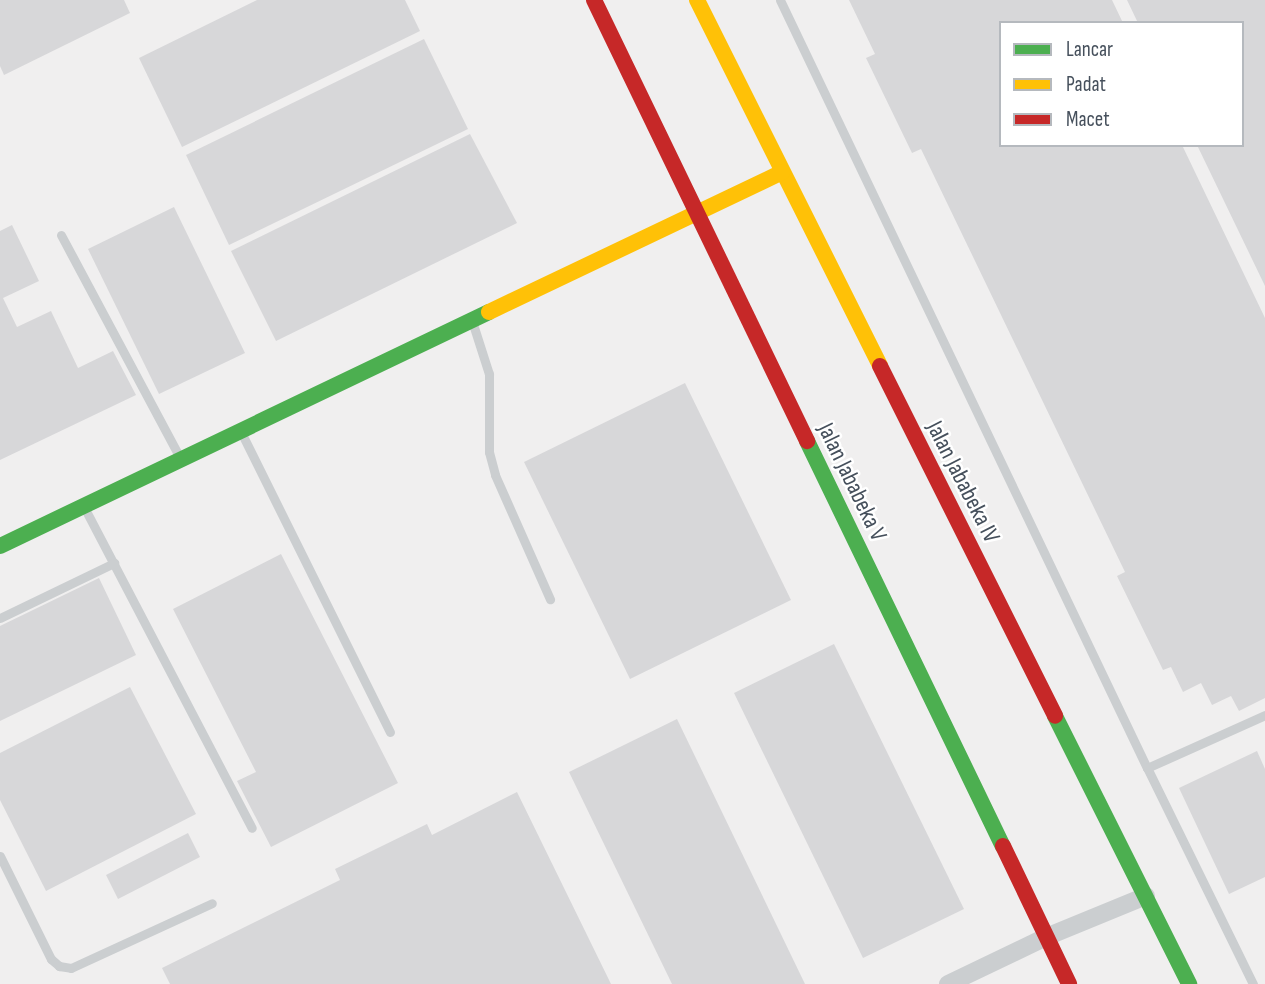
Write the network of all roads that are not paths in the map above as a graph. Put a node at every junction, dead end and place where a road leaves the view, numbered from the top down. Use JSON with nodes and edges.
{"nodes":[{"id":1,"x":594,"y":0,"type":"edge"},
{"id":2,"x":697,"y":0,"type":"edge"},
{"id":3,"x":780,"y":0,"type":"edge"},
{"id":4,"x":782,"y":172,"type":"junction"},
{"id":5,"x":697,"y":213,"type":"junction"},
{"id":6,"x":61,"y":235,"type":"dead end"},
{"id":7,"x":472,"y":320,"type":"junction"},
{"id":8,"x":240,"y":431,"type":"junction"},
{"id":9,"x":180,"y":460,"type":"junction"},
{"id":10,"x":83,"y":506,"type":"junction"},
{"id":11,"x":0,"y":545,"type":"edge"},
{"id":12,"x":114,"y":563,"type":"junction"},
{"id":13,"x":550,"y":599,"type":"dead end"},
{"id":14,"x":0,"y":618,"type":"edge"},
{"id":15,"x":1265,"y":715,"type":"edge"},
{"id":16,"x":390,"y":732,"type":"dead end"},
{"id":17,"x":1147,"y":768,"type":"junction"},
{"id":18,"x":252,"y":828,"type":"dead end"},
{"id":19,"x":0,"y":856,"type":"edge"},
{"id":20,"x":1146,"y":897,"type":"junction"},
{"id":21,"x":212,"y":903,"type":"dead end"},
{"id":22,"x":1045,"y":937,"type":"junction"},
{"id":23,"x":948,"y":984,"type":"edge"},
{"id":24,"x":1069,"y":984,"type":"edge"},
{"id":25,"x":1189,"y":984,"type":"edge"},
{"id":26,"x":1253,"y":984,"type":"edge"}],
"edges":[{"from":1,"to":5,"type":"street","name":"Jalan Jababeka V"},
{"from":2,"to":4,"type":"street","name":"Jalan Jababeka IV"},
{"from":3,"to":17,"type":"lane"},
{"from":4,"to":5,"type":"street"},
{"from":4,"to":20,"type":"street","name":"Jalan Jababeka IV"},
{"from":5,"to":7,"type":"street"},
{"from":5,"to":22,"type":"street","name":"Jalan Jababeka V"},
{"from":6,"to":9,"type":"lane"},
{"from":7,"to":8,"type":"street"},
{"from":7,"to":13,"type":"lane"},
{"from":8,"to":9,"type":"street"},
{"from":8,"to":16,"type":"lane"},
{"from":9,"to":10,"type":"street"},
{"from":10,"to":11,"type":"street"},
{"from":10,"to":12,"type":"lane"},
{"from":12,"to":14,"type":"lane"},
{"from":12,"to":18,"type":"lane"},
{"from":15,"to":17,"type":"lane"},
{"from":17,"to":26,"type":"lane"},
{"from":19,"to":21,"type":"lane"},
{"from":20,"to":22,"type":"street"},
{"from":20,"to":25,"type":"street","name":"Jalan Jababeka IV"},
{"from":22,"to":23,"type":"street"},
{"from":22,"to":24,"type":"street","name":"Jalan Jababeka V"}]}
